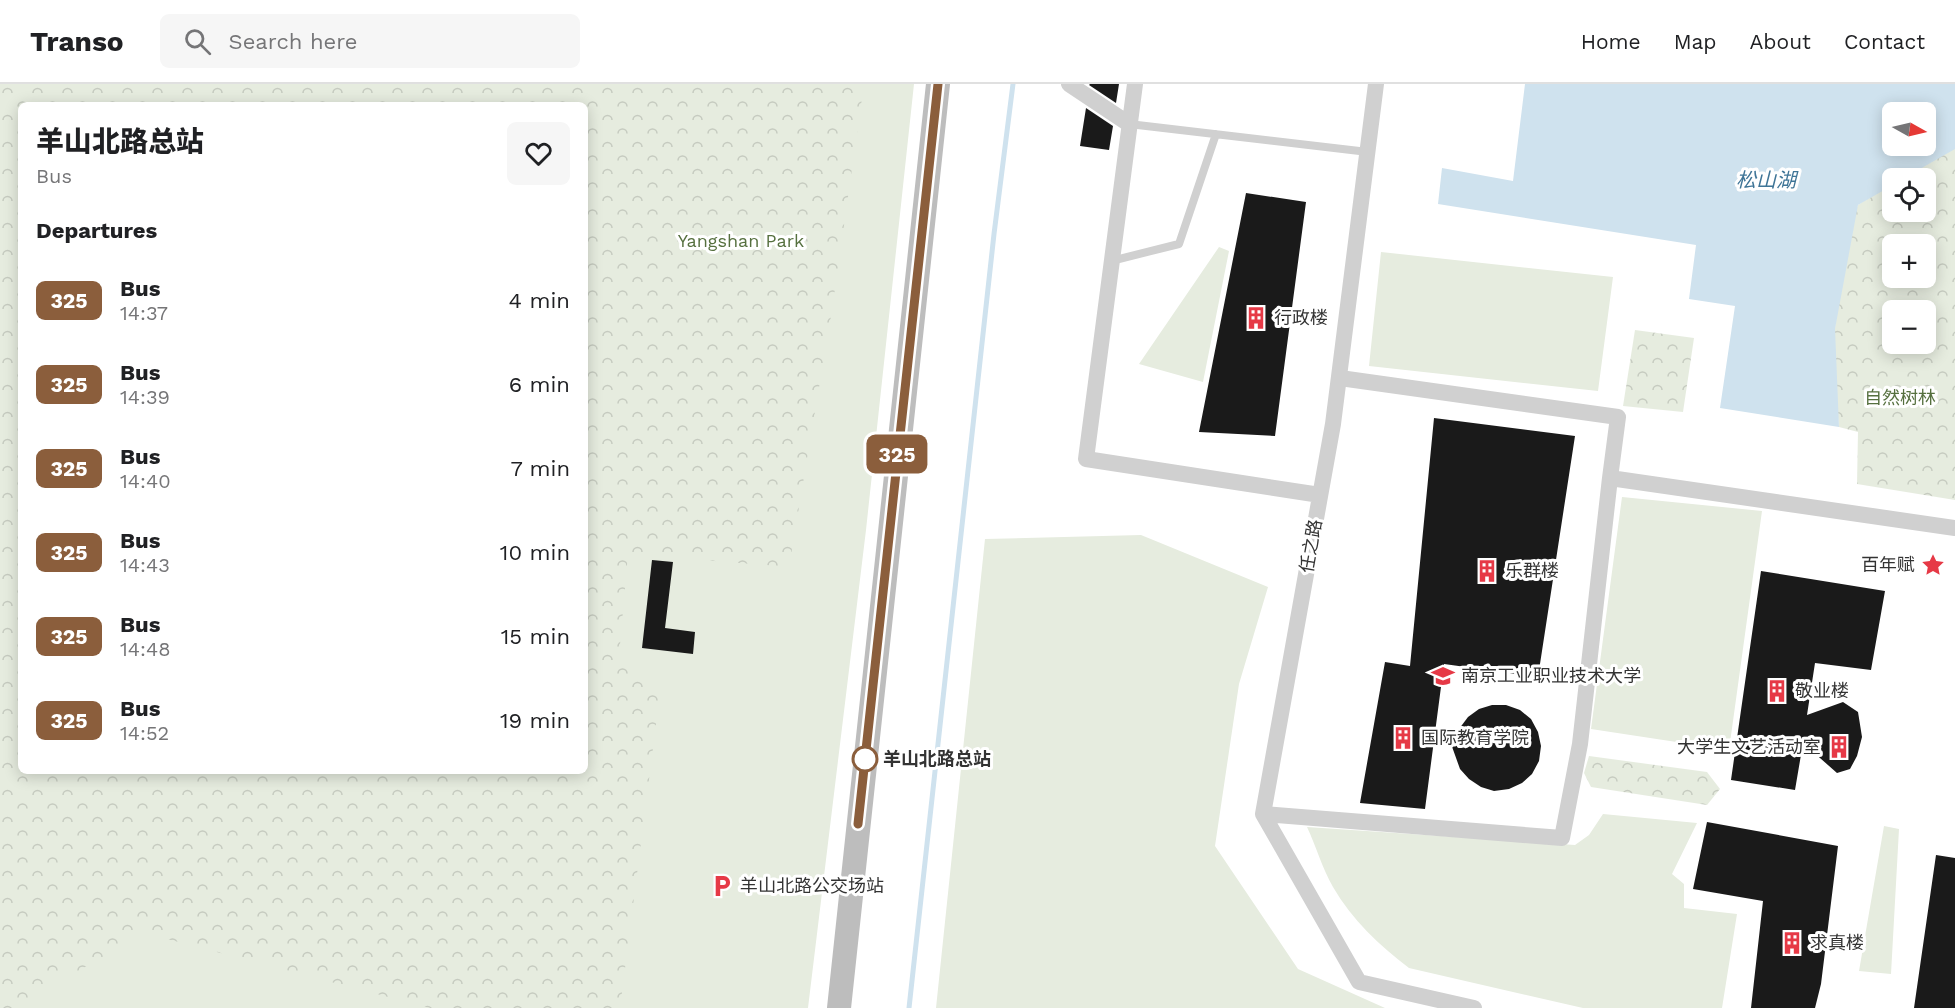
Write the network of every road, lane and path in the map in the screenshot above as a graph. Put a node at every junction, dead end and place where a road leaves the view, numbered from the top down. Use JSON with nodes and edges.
{"nodes":[{"id":1,"x":938,"y":84,"type":"edge"},
{"id":2,"x":1069,"y":84,"type":"edge"},
{"id":3,"x":1135,"y":84,"type":"edge"},
{"id":4,"x":1376,"y":84,"type":"edge"},
{"id":5,"x":1129,"y":124,"type":"junction"},
{"id":6,"x":1216,"y":134,"type":"junction"},
{"id":7,"x":1368,"y":152,"type":"junction"},
{"id":8,"x":1111,"y":261,"type":"junction"},
{"id":9,"x":1340,"y":378,"type":"junction"},
{"id":10,"x":1610,"y":478,"type":"junction"},
{"id":11,"x":1320,"y":495,"type":"junction"},
{"id":12,"x":1955,"y":528,"type":"edge"},
{"id":13,"x":1263,"y":814,"type":"junction"},
{"id":14,"x":839,"y":1008,"type":"edge"},
{"id":15,"x":1474,"y":1008,"type":"edge"}],
"edges":[{"from":1,"to":14,"type":"street"},
{"from":2,"to":5,"type":"street"},
{"from":3,"to":5,"type":"street"},
{"from":4,"to":7,"type":"street","name":"任之路"},
{"from":5,"to":6,"type":"lane"},
{"from":5,"to":8,"type":"street"},
{"from":6,"to":7,"type":"lane"},
{"from":6,"to":8,"type":"lane"},
{"from":7,"to":9,"type":"street","name":"任之路"},
{"from":8,"to":11,"type":"street"},
{"from":9,"to":10,"type":"street"},
{"from":9,"to":11,"type":"street","name":"任之路"},
{"from":10,"to":12,"type":"street"},
{"from":10,"to":13,"type":"street"},
{"from":11,"to":13,"type":"street","name":"任之路"},
{"from":13,"to":15,"type":"street"}]}
